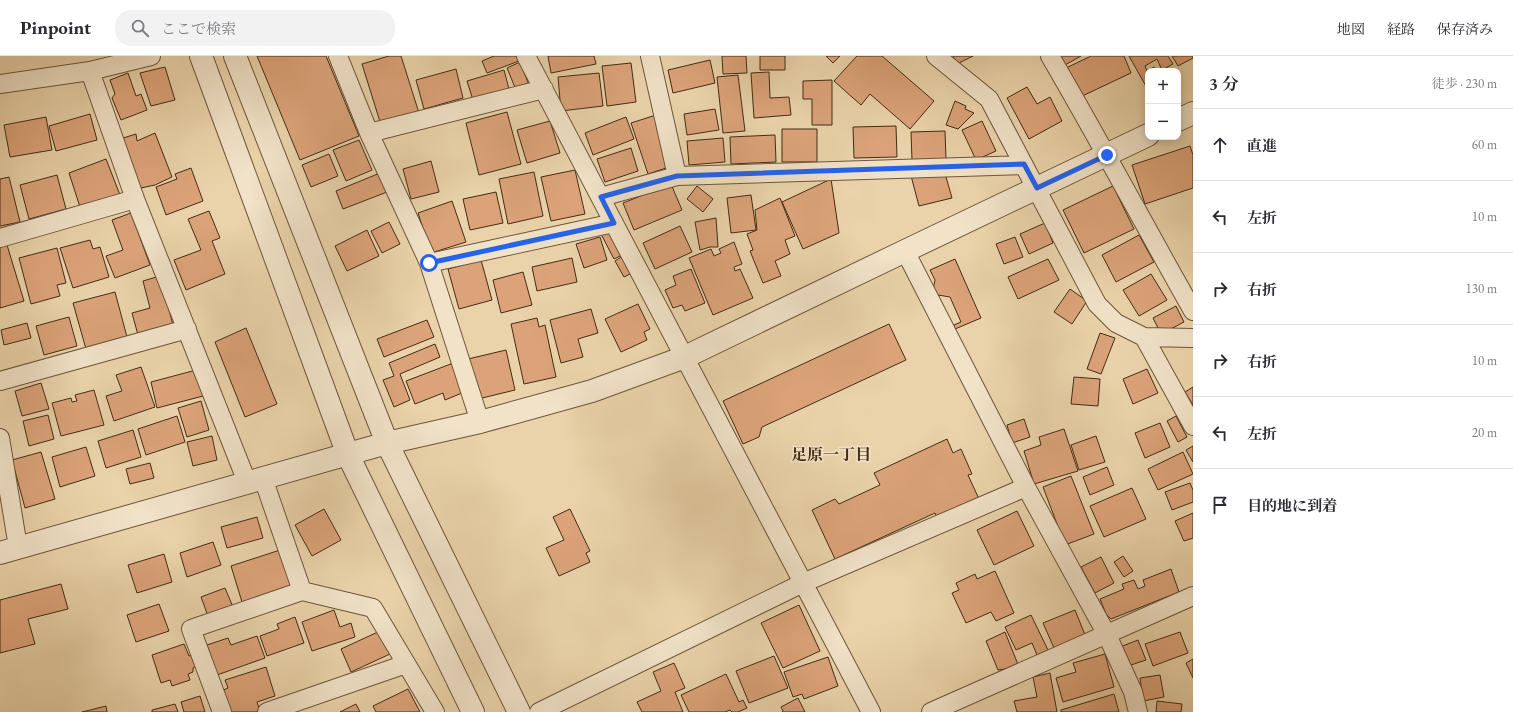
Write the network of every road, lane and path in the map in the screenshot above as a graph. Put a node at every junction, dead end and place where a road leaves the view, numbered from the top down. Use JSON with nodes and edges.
{"nodes":[{"id":1,"x":151,"y":56,"type":"edge"},
{"id":2,"x":201,"y":56,"type":"edge"},
{"id":3,"x":235,"y":56,"type":"edge"},
{"id":4,"x":338,"y":56,"type":"edge"},
{"id":5,"x":526,"y":56,"type":"edge"},
{"id":6,"x":650,"y":56,"type":"edge"},
{"id":7,"x":936,"y":56,"type":"edge"},
{"id":8,"x":1050,"y":56,"type":"edge"},
{"id":9,"x":90,"y":71,"type":"junction"},
{"id":10,"x":0,"y":84,"type":"edge"},
{"id":11,"x":544,"y":89,"type":"junction"},
{"id":12,"x":1193,"y":113,"type":"edge"},
{"id":13,"x":1181,"y":119,"type":"edge"},
{"id":14,"x":369,"y":133,"type":"junction"},
{"id":15,"x":1145,"y":136,"type":"edge"},
{"id":16,"x":1107,"y":155,"type":"junction"},
{"id":17,"x":1024,"y":164,"type":"junction"},
{"id":18,"x":677,"y":176,"type":"junction"},
{"id":19,"x":1037,"y":188,"type":"junction"},
{"id":20,"x":601,"y":197,"type":"junction"},
{"id":21,"x":135,"y":199,"type":"junction"},
{"id":22,"x":614,"y":223,"type":"junction"},
{"id":23,"x":0,"y":238,"type":"edge"},
{"id":24,"x":905,"y":251,"type":"junction"},
{"id":25,"x":429,"y":263,"type":"junction"},
{"id":26,"x":1193,"y":311,"type":"edge"},
{"id":27,"x":187,"y":329,"type":"junction"},
{"id":28,"x":1144,"y":337,"type":"junction"},
{"id":29,"x":1193,"y":338,"type":"edge"},
{"id":30,"x":686,"y":357,"type":"junction"},
{"id":31,"x":0,"y":381,"type":"edge"},
{"id":32,"x":480,"y":422,"type":"junction"},
{"id":33,"x":1193,"y":426,"type":"edge"},
{"id":34,"x":0,"y":438,"type":"edge"},
{"id":35,"x":387,"y":443,"type":"junction"},
{"id":36,"x":348,"y":456,"type":"junction"},
{"id":37,"x":255,"y":480,"type":"junction"},
{"id":38,"x":1026,"y":487,"type":"junction"},
{"id":39,"x":9,"y":550,"type":"edge"},
{"id":40,"x":803,"y":583,"type":"junction"},
{"id":41,"x":302,"y":591,"type":"junction"},
{"id":42,"x":1193,"y":596,"type":"edge"},
{"id":43,"x":1107,"y":635,"type":"junction"},
{"id":44,"x":406,"y":664,"type":"junction"},
{"id":45,"x":222,"y":712,"type":"edge"},
{"id":46,"x":267,"y":712,"type":"edge"},
{"id":47,"x":435,"y":712,"type":"edge"},
{"id":48,"x":473,"y":712,"type":"edge"},
{"id":49,"x":519,"y":712,"type":"edge"},
{"id":50,"x":539,"y":712,"type":"edge"},
{"id":51,"x":871,"y":712,"type":"edge"},
{"id":52,"x":931,"y":712,"type":"edge"},
{"id":53,"x":1138,"y":712,"type":"edge"}],
"edges":[{"from":1,"to":9,"type":"street"},
{"from":2,"to":36,"type":"street"},
{"from":3,"to":35,"type":"street"},
{"from":4,"to":14,"type":"street"},
{"from":5,"to":11,"type":"street"},
{"from":6,"to":18,"type":"street"},
{"from":7,"to":17,"type":"street"},
{"from":8,"to":16,"type":"street"},
{"from":9,"to":10,"type":"street"},
{"from":9,"to":21,"type":"street"},
{"from":11,"to":14,"type":"street"},
{"from":11,"to":20,"type":"street"},
{"from":12,"to":13,"type":"street"},
{"from":14,"to":25,"type":"street"},
{"from":15,"to":16,"type":"street"},
{"from":16,"to":19,"type":"street"},
{"from":16,"to":26,"type":"street"},
{"from":17,"to":18,"type":"street"},
{"from":17,"to":19,"type":"street"},
{"from":18,"to":20,"type":"street"},
{"from":19,"to":24,"type":"street"},
{"from":19,"to":28,"type":"street"},
{"from":20,"to":22,"type":"street"},
{"from":21,"to":23,"type":"street"},
{"from":21,"to":27,"type":"street"},
{"from":22,"to":25,"type":"street"},
{"from":22,"to":30,"type":"street"},
{"from":24,"to":30,"type":"street"},
{"from":24,"to":38,"type":"street"},
{"from":25,"to":32,"type":"street"},
{"from":27,"to":31,"type":"street"},
{"from":27,"to":37,"type":"street"},
{"from":28,"to":29,"type":"street"},
{"from":28,"to":33,"type":"street"},
{"from":30,"to":32,"type":"street"},
{"from":30,"to":40,"type":"street"},
{"from":32,"to":35,"type":"street"},
{"from":34,"to":39,"type":"street"},
{"from":35,"to":36,"type":"street"},
{"from":35,"to":49,"type":"street"},
{"from":36,"to":37,"type":"street"},
{"from":36,"to":48,"type":"street"},
{"from":37,"to":39,"type":"street"},
{"from":37,"to":41,"type":"street"},
{"from":38,"to":40,"type":"street"},
{"from":38,"to":43,"type":"street"},
{"from":40,"to":50,"type":"street"},
{"from":40,"to":51,"type":"street"},
{"from":41,"to":44,"type":"street"},
{"from":41,"to":45,"type":"street"},
{"from":42,"to":43,"type":"street"},
{"from":43,"to":52,"type":"street"},
{"from":43,"to":53,"type":"street"},
{"from":44,"to":46,"type":"street"},
{"from":44,"to":47,"type":"street"}]}
